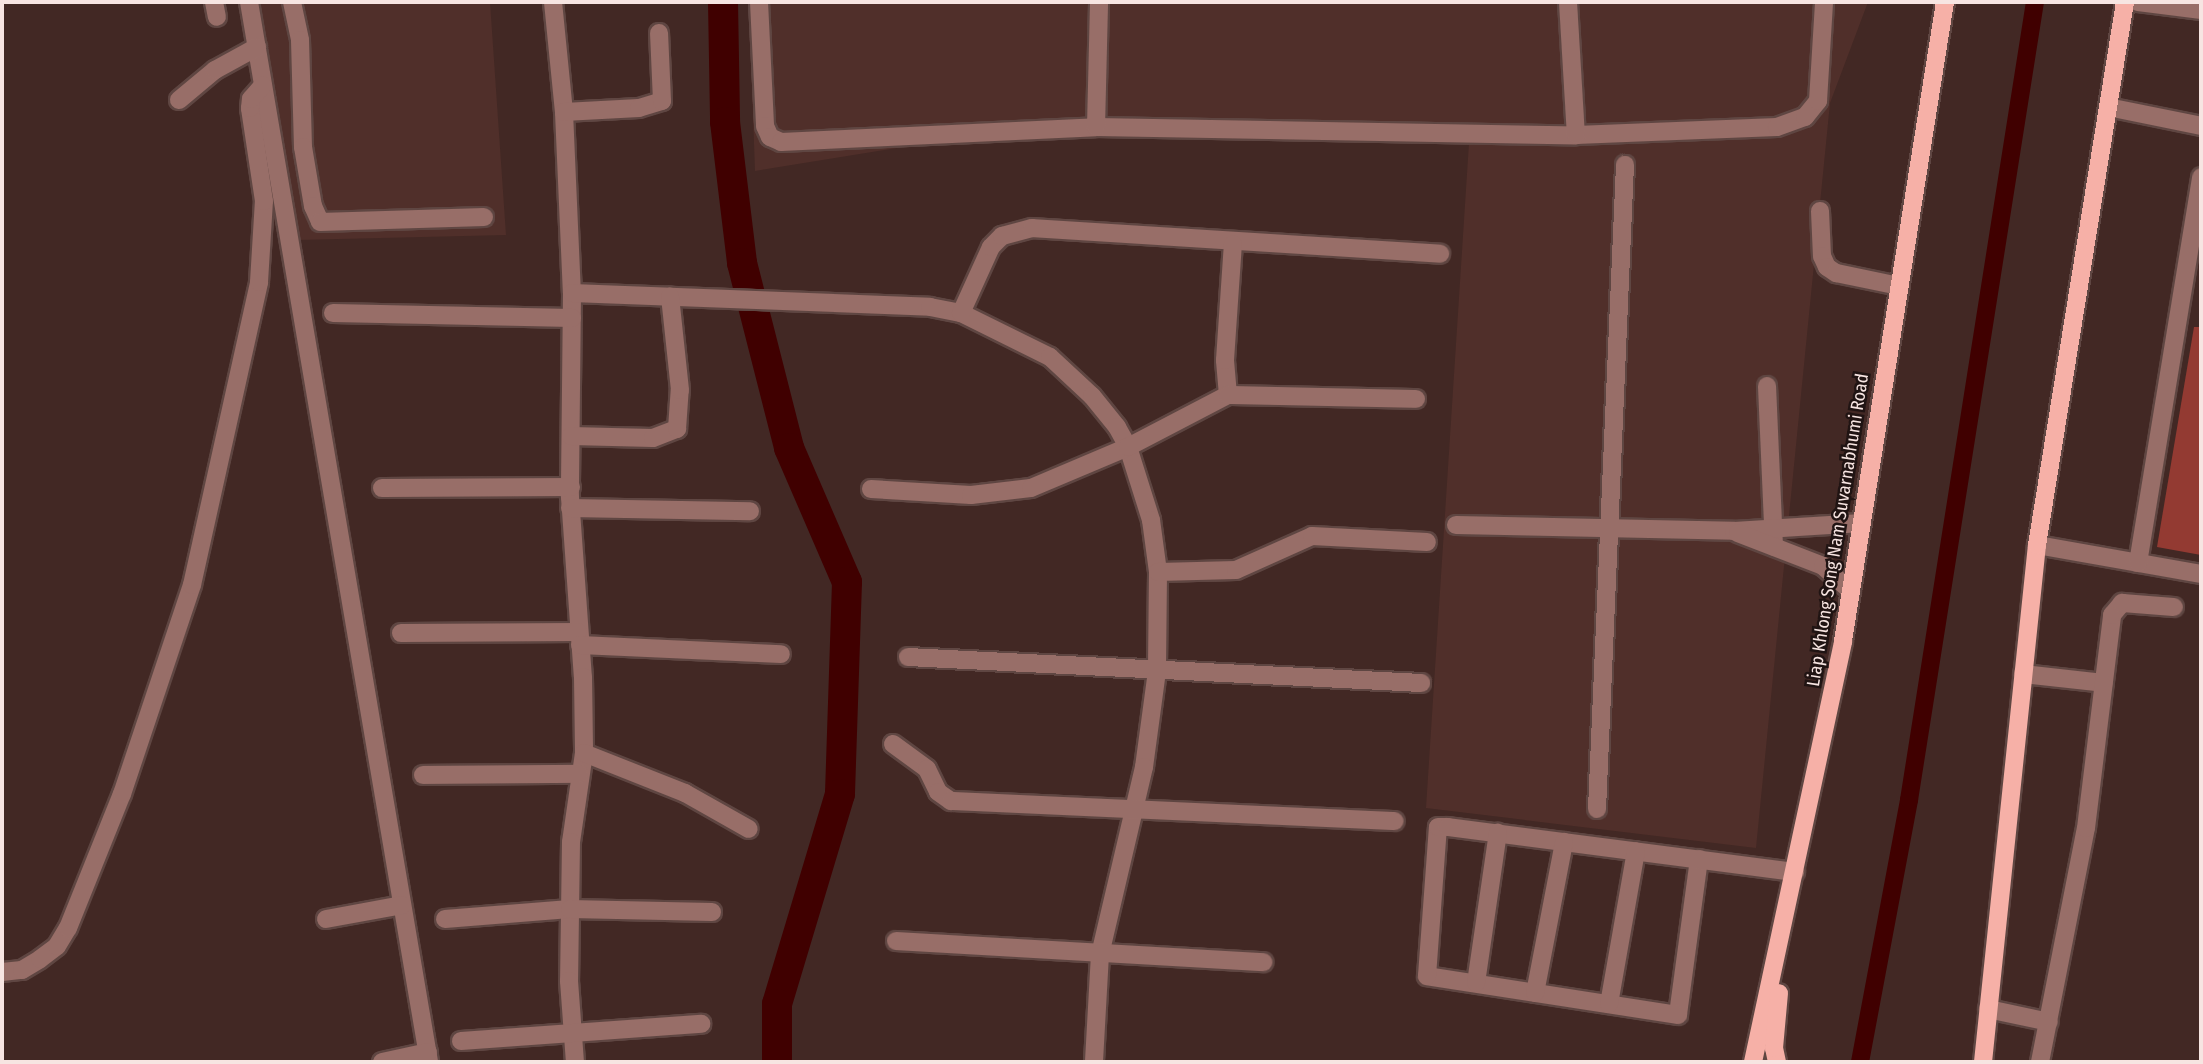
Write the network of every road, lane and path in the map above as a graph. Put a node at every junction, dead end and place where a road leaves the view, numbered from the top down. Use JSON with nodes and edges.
{"nodes":[{"id":1,"x":250,"y":2,"type":"edge"},
{"id":2,"x":292,"y":2,"type":"edge"},
{"id":3,"x":553,"y":2,"type":"edge"},
{"id":4,"x":759,"y":2,"type":"edge"},
{"id":5,"x":1099,"y":2,"type":"edge"},
{"id":6,"x":1568,"y":2,"type":"edge"},
{"id":7,"x":1824,"y":2,"type":"edge"},
{"id":8,"x":1945,"y":2,"type":"edge"},
{"id":9,"x":2125,"y":2,"type":"edge"},
{"id":10,"x":2138,"y":2,"type":"edge"},
{"id":11,"x":2201,"y":10,"type":"edge"},
{"id":12,"x":659,"y":33,"type":"dead end"},
{"id":13,"x":257,"y":47,"type":"junction"},
{"id":14,"x":263,"y":85,"type":"junction"},
{"id":15,"x":179,"y":100,"type":"dead end"},
{"id":16,"x":2108,"y":107,"type":"junction"},
{"id":17,"x":564,"y":112,"type":"junction"},
{"id":18,"x":2201,"y":125,"type":"edge"},
{"id":19,"x":1096,"y":127,"type":"junction"},
{"id":20,"x":1576,"y":135,"type":"junction"},
{"id":21,"x":1625,"y":165,"type":"dead end"},
{"id":22,"x":2201,"y":177,"type":"edge"},
{"id":23,"x":1819,"y":211,"type":"dead end"},
{"id":24,"x":484,"y":217,"type":"dead end"},
{"id":25,"x":1233,"y":244,"type":"junction"},
{"id":26,"x":1440,"y":254,"type":"dead end"},
{"id":27,"x":1899,"y":286,"type":"junction"},
{"id":28,"x":572,"y":293,"type":"junction"},
{"id":29,"x":670,"y":297,"type":"junction"},
{"id":30,"x":333,"y":313,"type":"dead end"},
{"id":31,"x":961,"y":313,"type":"junction"},
{"id":32,"x":572,"y":318,"type":"junction"},
{"id":33,"x":1767,"y":386,"type":"dead end"},
{"id":34,"x":1228,"y":396,"type":"junction"},
{"id":35,"x":1416,"y":399,"type":"dead end"},
{"id":36,"x":571,"y":436,"type":"junction"},
{"id":37,"x":1128,"y":447,"type":"junction"},
{"id":38,"x":571,"y":487,"type":"junction"},
{"id":39,"x":382,"y":488,"type":"dead end"},
{"id":40,"x":871,"y":489,"type":"dead end"},
{"id":41,"x":570,"y":508,"type":"junction"},
{"id":42,"x":750,"y":511,"type":"dead end"},
{"id":43,"x":1862,"y":523,"type":"junction"},
{"id":44,"x":1456,"y":525,"type":"dead end"},
{"id":45,"x":1771,"y":526,"type":"junction"},
{"id":46,"x":1608,"y":527,"type":"junction"},
{"id":47,"x":1734,"y":531,"type":"junction"},
{"id":48,"x":1427,"y":542,"type":"dead end"},
{"id":49,"x":2037,"y":545,"type":"junction"},
{"id":50,"x":1774,"y":547,"type":"junction"},
{"id":51,"x":2138,"y":563,"type":"junction"},
{"id":52,"x":1158,"y":572,"type":"junction"},
{"id":53,"x":2201,"y":574,"type":"edge"},
{"id":54,"x":1851,"y":591,"type":"junction"},
{"id":55,"x":2174,"y":607,"type":"dead end"},
{"id":56,"x":401,"y":634,"type":"dead end"},
{"id":57,"x":579,"y":638,"type":"junction"},
{"id":58,"x":781,"y":654,"type":"dead end"},
{"id":59,"x":908,"y":657,"type":"dead end"},
{"id":60,"x":1157,"y":671,"type":"junction"},
{"id":61,"x":2023,"y":674,"type":"junction"},
{"id":62,"x":1421,"y":683,"type":"dead end"},
{"id":63,"x":2104,"y":683,"type":"junction"},
{"id":64,"x":893,"y":744,"type":"dead end"},
{"id":65,"x":584,"y":754,"type":"junction"},
{"id":66,"x":579,"y":774,"type":"junction"},
{"id":67,"x":423,"y":775,"type":"dead end"},
{"id":68,"x":1133,"y":808,"type":"junction"},
{"id":69,"x":1597,"y":809,"type":"dead end"},
{"id":70,"x":1395,"y":821,"type":"dead end"},
{"id":71,"x":749,"y":829,"type":"dead end"},
{"id":72,"x":1498,"y":833,"type":"junction"},
{"id":73,"x":1564,"y":842,"type":"junction"},
{"id":74,"x":1636,"y":851,"type":"junction"},
{"id":75,"x":1699,"y":859,"type":"junction"},
{"id":76,"x":1795,"y":872,"type":"junction"},
{"id":77,"x":402,"y":905,"type":"junction"},
{"id":78,"x":1788,"y":907,"type":"junction"},
{"id":79,"x":570,"y":909,"type":"junction"},
{"id":80,"x":712,"y":912,"type":"dead end"},
{"id":81,"x":326,"y":919,"type":"dead end"},
{"id":82,"x":445,"y":919,"type":"dead end"},
{"id":83,"x":896,"y":941,"type":"dead end"},
{"id":84,"x":1100,"y":954,"type":"junction"},
{"id":85,"x":1263,"y":962,"type":"dead end"},
{"id":86,"x":2,"y":972,"type":"edge"},
{"id":87,"x":1476,"y":983,"type":"junction"},
{"id":88,"x":1535,"y":993,"type":"junction"},
{"id":89,"x":1609,"y":1004,"type":"junction"},
{"id":90,"x":1987,"y":1013,"type":"junction"},
{"id":91,"x":2049,"y":1023,"type":"junction"},
{"id":92,"x":701,"y":1024,"type":"dead end"},
{"id":93,"x":573,"y":1034,"type":"junction"},
{"id":94,"x":461,"y":1041,"type":"dead end"},
{"id":95,"x":429,"y":1057,"type":"edge"},
{"id":96,"x":383,"y":1062,"type":"edge"},
{"id":97,"x":575,"y":1062,"type":"edge"},
{"id":98,"x":1094,"y":1062,"type":"edge"},
{"id":99,"x":1753,"y":1062,"type":"edge"},
{"id":100,"x":1777,"y":1062,"type":"edge"},
{"id":101,"x":1971,"y":1062,"type":"edge"},
{"id":102,"x":1983,"y":1062,"type":"edge"},
{"id":103,"x":2040,"y":1062,"type":"edge"}],
"edges":[{"from":1,"to":13,"type":"street"},
{"from":2,"to":24,"type":"street"},
{"from":3,"to":17,"type":"street"},
{"from":4,"to":19,"type":"street"},
{"from":5,"to":19,"type":"street"},
{"from":6,"to":20,"type":"street"},
{"from":7,"to":20,"type":"street"},
{"from":8,"to":27,"type":"main road","name":"Liap Khlong Song Nam Suvarnabhumi Road"},
{"from":9,"to":16,"type":"main road"},
{"from":10,"to":11,"type":"street"},
{"from":12,"to":17,"type":"street"},
{"from":13,"to":14,"type":"street"},
{"from":13,"to":15,"type":"street"},
{"from":14,"to":77,"type":"street"},
{"from":14,"to":86,"type":"street"},
{"from":16,"to":18,"type":"street"},
{"from":16,"to":49,"type":"main road"},
{"from":17,"to":28,"type":"street"},
{"from":19,"to":20,"type":"street"},
{"from":21,"to":46,"type":"street"},
{"from":22,"to":51,"type":"street"},
{"from":23,"to":27,"type":"street"},
{"from":25,"to":26,"type":"street"},
{"from":25,"to":31,"type":"street"},
{"from":25,"to":34,"type":"street"},
{"from":27,"to":43,"type":"main road","name":"Liap Khlong Song Nam Suvarnabhumi Road"},
{"from":28,"to":29,"type":"street"},
{"from":28,"to":32,"type":"street"},
{"from":29,"to":31,"type":"street"},
{"from":29,"to":36,"type":"street"},
{"from":30,"to":32,"type":"street"},
{"from":31,"to":37,"type":"street"},
{"from":32,"to":36,"type":"street"},
{"from":33,"to":45,"type":"street"},
{"from":34,"to":35,"type":"street"},
{"from":34,"to":37,"type":"street"},
{"from":36,"to":38,"type":"street"},
{"from":37,"to":40,"type":"street"},
{"from":37,"to":52,"type":"street"},
{"from":38,"to":39,"type":"street"},
{"from":38,"to":41,"type":"street"},
{"from":41,"to":42,"type":"street"},
{"from":41,"to":57,"type":"street"},
{"from":43,"to":45,"type":"street"},
{"from":43,"to":54,"type":"main road","name":"Liap Khlong Song Nam Suvarnabhumi Road"},
{"from":44,"to":46,"type":"street"},
{"from":45,"to":47,"type":"street"},
{"from":45,"to":50,"type":"street"},
{"from":46,"to":47,"type":"street"},
{"from":46,"to":69,"type":"street"},
{"from":47,"to":50,"type":"street"},
{"from":48,"to":52,"type":"street"},
{"from":49,"to":51,"type":"street"},
{"from":49,"to":61,"type":"main road"},
{"from":50,"to":54,"type":"street"},
{"from":51,"to":53,"type":"street"},
{"from":52,"to":60,"type":"street"},
{"from":54,"to":76,"type":"main road","name":"Liap Khlong Song Nam Suvarnabhumi Road"},
{"from":55,"to":63,"type":"street"},
{"from":56,"to":57,"type":"street"},
{"from":57,"to":58,"type":"street"},
{"from":57,"to":65,"type":"street"},
{"from":59,"to":60,"type":"street"},
{"from":60,"to":62,"type":"street"},
{"from":60,"to":68,"type":"street"},
{"from":61,"to":63,"type":"street"},
{"from":61,"to":90,"type":"main road"},
{"from":63,"to":91,"type":"street"},
{"from":64,"to":68,"type":"street"},
{"from":65,"to":66,"type":"street"},
{"from":65,"to":71,"type":"street"},
{"from":66,"to":67,"type":"street"},
{"from":66,"to":79,"type":"street"},
{"from":68,"to":70,"type":"street"},
{"from":68,"to":84,"type":"street"},
{"from":72,"to":73,"type":"street"},
{"from":72,"to":87,"type":"street"},
{"from":72,"to":87,"type":"street"},
{"from":73,"to":74,"type":"street"},
{"from":73,"to":88,"type":"street"},
{"from":74,"to":75,"type":"street"},
{"from":74,"to":89,"type":"street"},
{"from":75,"to":76,"type":"street"},
{"from":75,"to":89,"type":"street"},
{"from":76,"to":78,"type":"main road","name":"Liap Khlong Song Nam Suvarnabhumi Road"},
{"from":77,"to":81,"type":"street"},
{"from":77,"to":95,"type":"street"},
{"from":78,"to":99,"type":"main road","name":"Liap Khlong Song Nam Suvarnabhumi Road"},
{"from":78,"to":100,"type":"main road"},
{"from":79,"to":80,"type":"street"},
{"from":79,"to":82,"type":"street"},
{"from":79,"to":93,"type":"street"},
{"from":83,"to":84,"type":"street"},
{"from":84,"to":85,"type":"street"},
{"from":84,"to":98,"type":"street"},
{"from":87,"to":88,"type":"street"},
{"from":88,"to":89,"type":"street"},
{"from":90,"to":91,"type":"street"},
{"from":90,"to":101,"type":"main road"},
{"from":90,"to":102,"type":"main road"},
{"from":91,"to":103,"type":"street"},
{"from":92,"to":93,"type":"street"},
{"from":93,"to":94,"type":"street"},
{"from":93,"to":97,"type":"street"},
{"from":95,"to":96,"type":"street"}]}
